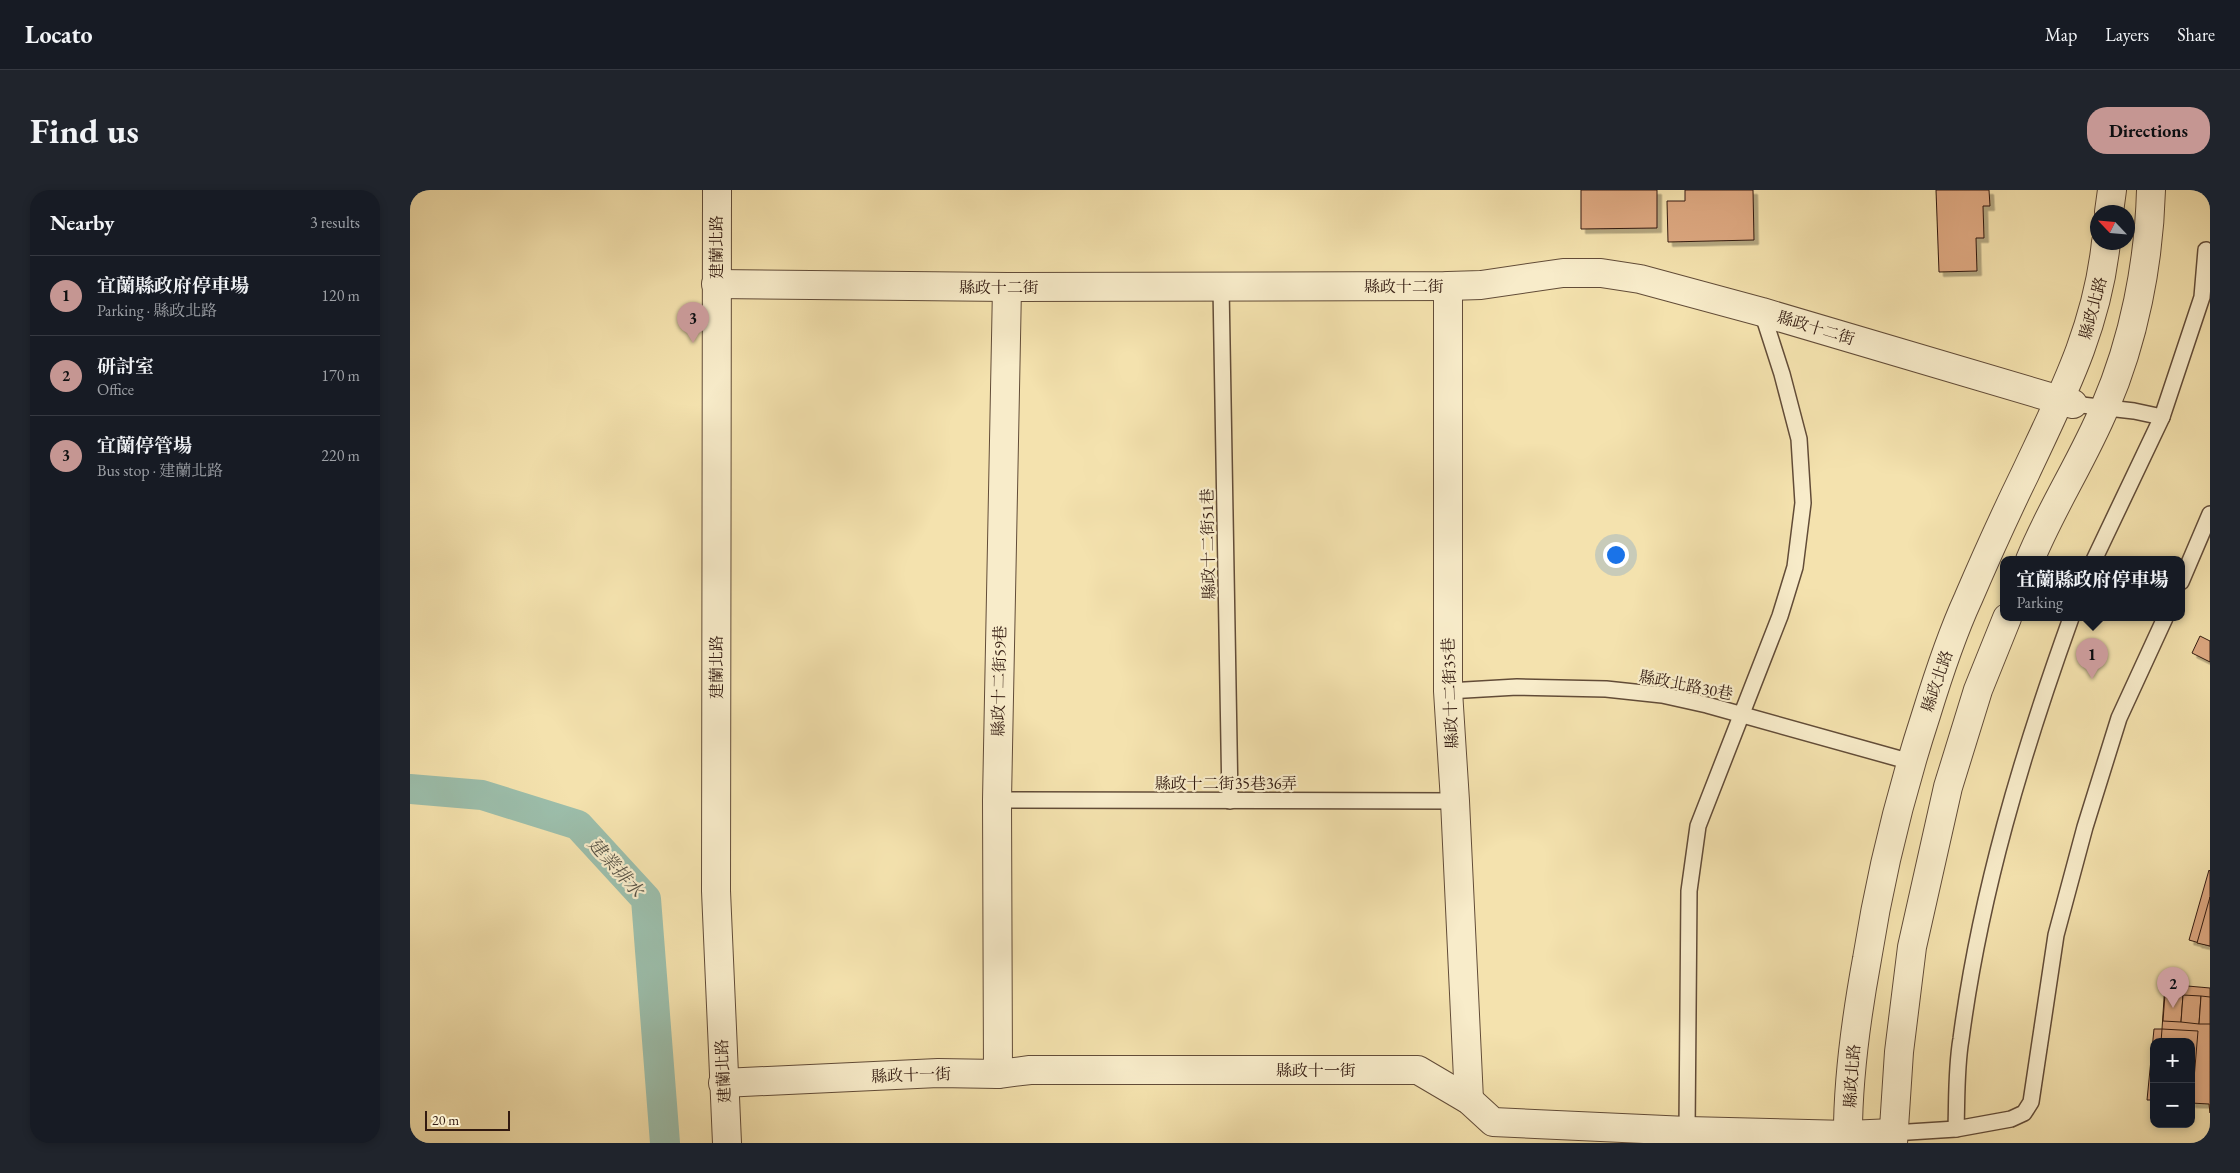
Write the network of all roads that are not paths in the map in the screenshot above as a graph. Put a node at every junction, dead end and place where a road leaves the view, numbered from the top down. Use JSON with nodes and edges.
{"nodes":[{"id":1,"x":717,"y":190,"type":"edge"},
{"id":2,"x":2112,"y":190,"type":"edge"},
{"id":3,"x":2151,"y":190,"type":"edge"},
{"id":4,"x":2110,"y":205,"type":"edge"},
{"id":5,"x":2105,"y":250,"type":"edge"},
{"id":6,"x":2206,"y":250,"type":"dead end"},
{"id":7,"x":716,"y":284,"type":"junction"},
{"id":8,"x":1221,"y":286,"type":"junction"},
{"id":9,"x":1448,"y":286,"type":"junction"},
{"id":10,"x":1007,"y":287,"type":"junction"},
{"id":11,"x":2206,"y":288,"type":"edge"},
{"id":12,"x":1762,"y":312,"type":"junction"},
{"id":13,"x":2067,"y":402,"type":"junction"},
{"id":14,"x":2105,"y":408,"type":"junction"},
{"id":15,"x":2162,"y":417,"type":"junction"},
{"id":16,"x":2210,"y":514,"type":"edge"},
{"id":17,"x":2032,"y":556,"type":"edge"},
{"id":18,"x":2096,"y":556,"type":"edge"},
{"id":19,"x":2185,"y":573,"type":"edge"},
{"id":20,"x":2006,"y":621,"type":"edge"},
{"id":21,"x":2070,"y":621,"type":"edge"},
{"id":22,"x":2164,"y":621,"type":"edge"},
{"id":23,"x":1448,"y":691,"type":"junction"},
{"id":24,"x":1740,"y":714,"type":"junction"},
{"id":25,"x":1910,"y":762,"type":"junction"},
{"id":26,"x":997,"y":800,"type":"junction"},
{"id":27,"x":1455,"y":800,"type":"junction"},
{"id":28,"x":1230,"y":801,"type":"junction"},
{"id":29,"x":998,"y":1074,"type":"junction"},
{"id":30,"x":723,"y":1083,"type":"junction"},
{"id":31,"x":1468,"y":1100,"type":"junction"},
{"id":32,"x":1956,"y":1129,"type":"junction"},
{"id":33,"x":1687,"y":1131,"type":"junction"},
{"id":34,"x":1603,"y":1135,"type":"edge"},
{"id":35,"x":1893,"y":1138,"type":"edge"},
{"id":36,"x":1848,"y":1139,"type":"edge"},
{"id":37,"x":727,"y":1143,"type":"edge"}],
"edges":[{"from":1,"to":7,"type":"street","name":"建蘭北路"},
{"from":2,"to":4,"type":"street"},
{"from":3,"to":14,"type":"street"},
{"from":5,"to":13,"type":"street","name":"縣政北路"},
{"from":6,"to":11,"type":"lane"},
{"from":7,"to":10,"type":"street","name":"縣政十二街"},
{"from":7,"to":30,"type":"street","name":"建蘭北路"},
{"from":8,"to":9,"type":"street","name":"縣政十二街"},
{"from":8,"to":10,"type":"street","name":"縣政十二街"},
{"from":8,"to":28,"type":"lane","name":"縣政十二街51巷"},
{"from":9,"to":12,"type":"street","name":"縣政十二街"},
{"from":9,"to":23,"type":"street","name":"縣政十二街35巷"},
{"from":10,"to":26,"type":"street","name":"縣政十二街59巷"},
{"from":11,"to":15,"type":"lane"},
{"from":12,"to":13,"type":"street","name":"縣政十二街"},
{"from":12,"to":24,"type":"lane"},
{"from":13,"to":14,"type":"lane"},
{"from":13,"to":25,"type":"street","name":"縣政北路"},
{"from":14,"to":15,"type":"lane"},
{"from":14,"to":17,"type":"street"},
{"from":15,"to":18,"type":"lane"},
{"from":16,"to":19,"type":"lane"},
{"from":20,"to":35,"type":"street"},
{"from":21,"to":32,"type":"lane"},
{"from":22,"to":32,"type":"lane"},
{"from":23,"to":24,"type":"lane","name":"縣政北路30巷"},
{"from":23,"to":27,"type":"street","name":"縣政十二街35巷"},
{"from":24,"to":25,"type":"lane","name":"縣政北路30巷"},
{"from":24,"to":33,"type":"lane"},
{"from":25,"to":36,"type":"street","name":"縣政北路"},
{"from":26,"to":28,"type":"lane","name":"縣政十二街35巷36弄"},
{"from":26,"to":29,"type":"street","name":"縣政十二街59巷"},
{"from":27,"to":28,"type":"lane","name":"縣政十二街35巷36弄"},
{"from":27,"to":31,"type":"street","name":"縣政十二街35巷"},
{"from":29,"to":30,"type":"street","name":"縣政十一街"},
{"from":29,"to":31,"type":"street","name":"縣政十一街"},
{"from":30,"to":37,"type":"street","name":"建蘭北路"},
{"from":31,"to":34,"type":"street","name":"縣政十一街"},
{"from":32,"to":35,"type":"lane"},
{"from":33,"to":34,"type":"street","name":"縣政十一街"},
{"from":33,"to":36,"type":"street","name":"縣政十一街"},
{"from":35,"to":36,"type":"street","name":"縣政十一街"}]}
